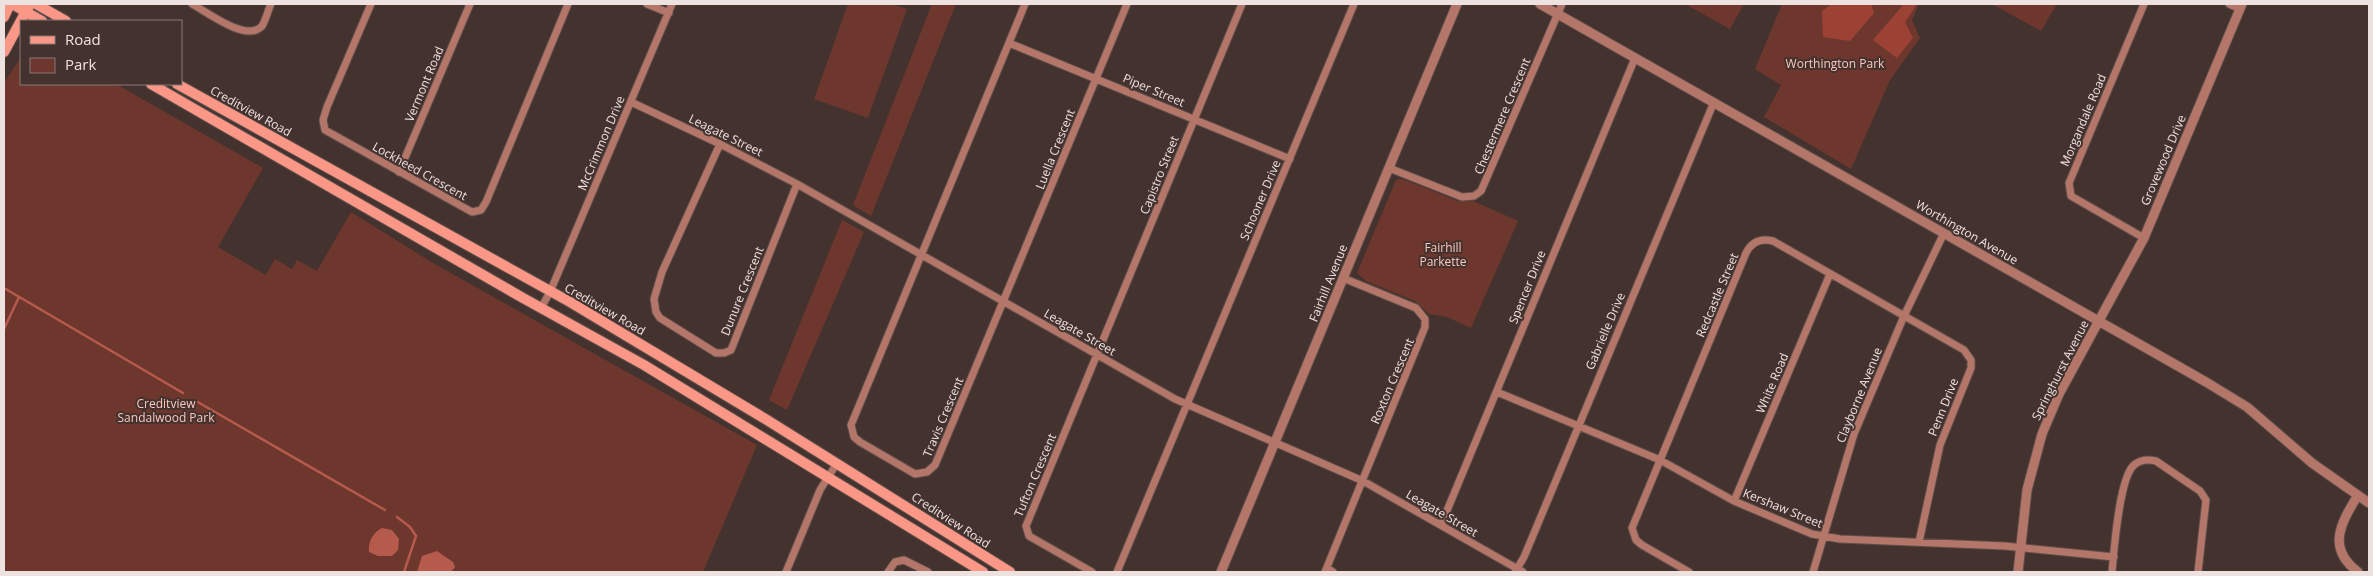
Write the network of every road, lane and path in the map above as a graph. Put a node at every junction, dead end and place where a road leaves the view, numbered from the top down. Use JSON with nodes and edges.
{"nodes":[{"id":1,"x":11,"y":4,"type":"edge"},
{"id":2,"x":36,"y":4,"type":"edge"},
{"id":3,"x":192,"y":4,"type":"edge"},
{"id":4,"x":271,"y":4,"type":"edge"},
{"id":5,"x":371,"y":4,"type":"edge"},
{"id":6,"x":470,"y":4,"type":"edge"},
{"id":7,"x":568,"y":4,"type":"edge"},
{"id":8,"x":647,"y":4,"type":"edge"},
{"id":9,"x":672,"y":4,"type":"edge"},
{"id":10,"x":1025,"y":4,"type":"edge"},
{"id":11,"x":1127,"y":4,"type":"edge"},
{"id":12,"x":1242,"y":4,"type":"edge"},
{"id":13,"x":1354,"y":4,"type":"edge"},
{"id":14,"x":1457,"y":4,"type":"edge"},
{"id":15,"x":1540,"y":4,"type":"edge"},
{"id":16,"x":1562,"y":4,"type":"edge"},
{"id":17,"x":2144,"y":4,"type":"edge"},
{"id":18,"x":2229,"y":4,"type":"edge"},
{"id":19,"x":2241,"y":6,"type":"edge"},
{"id":20,"x":28,"y":8,"type":"edge"},
{"id":21,"x":669,"y":12,"type":"junction"},
{"id":22,"x":1558,"y":14,"type":"junction"},
{"id":23,"x":4,"y":18,"type":"edge"},
{"id":24,"x":21,"y":20,"type":"edge"},
{"id":25,"x":41,"y":20,"type":"edge"},
{"id":26,"x":64,"y":20,"type":"edge"},
{"id":27,"x":20,"y":23,"type":"edge"},
{"id":28,"x":1009,"y":42,"type":"junction"},
{"id":29,"x":4,"y":52,"type":"edge"},
{"id":30,"x":1635,"y":58,"type":"junction"},
{"id":31,"x":1096,"y":78,"type":"junction"},
{"id":32,"x":152,"y":85,"type":"edge"},
{"id":33,"x":179,"y":85,"type":"edge"},
{"id":34,"x":631,"y":102,"type":"junction"},
{"id":35,"x":1714,"y":102,"type":"junction"},
{"id":36,"x":1194,"y":119,"type":"junction"},
{"id":37,"x":720,"y":144,"type":"junction"},
{"id":38,"x":1290,"y":159,"type":"junction"},
{"id":39,"x":1389,"y":168,"type":"junction"},
{"id":40,"x":399,"y":172,"type":"junction"},
{"id":41,"x":797,"y":184,"type":"junction"},
{"id":42,"x":1944,"y":233,"type":"junction"},
{"id":43,"x":2144,"y":238,"type":"junction"},
{"id":44,"x":921,"y":254,"type":"junction"},
{"id":45,"x":1830,"y":274,"type":"junction"},
{"id":46,"x":1343,"y":278,"type":"junction"},
{"id":47,"x":550,"y":292,"type":"junction"},
{"id":48,"x":1004,"y":302,"type":"junction"},
{"id":49,"x":541,"y":308,"type":"junction"},
{"id":50,"x":1904,"y":316,"type":"junction"},
{"id":51,"x":2098,"y":321,"type":"junction"},
{"id":52,"x":1097,"y":355,"type":"junction"},
{"id":53,"x":1497,"y":392,"type":"junction"},
{"id":54,"x":1188,"y":405,"type":"junction"},
{"id":55,"x":1579,"y":425,"type":"junction"},
{"id":56,"x":1275,"y":442,"type":"junction"},
{"id":57,"x":1660,"y":460,"type":"junction"},
{"id":58,"x":837,"y":463,"type":"junction"},
{"id":59,"x":829,"y":477,"type":"junction"},
{"id":60,"x":1363,"y":480,"type":"junction"},
{"id":61,"x":2358,"y":495,"type":"junction"},
{"id":62,"x":1734,"y":501,"type":"junction"},
{"id":63,"x":2369,"y":503,"type":"edge"},
{"id":64,"x":1441,"y":525,"type":"junction"},
{"id":65,"x":1824,"y":536,"type":"junction"},
{"id":66,"x":1919,"y":542,"type":"junction"},
{"id":67,"x":2020,"y":548,"type":"junction"},
{"id":68,"x":2114,"y":557,"type":"junction"},
{"id":69,"x":1328,"y":571,"type":"edge"},
{"id":70,"x":1518,"y":571,"type":"edge"},
{"id":71,"x":786,"y":572,"type":"edge"},
{"id":72,"x":888,"y":572,"type":"edge"},
{"id":73,"x":928,"y":572,"type":"edge"},
{"id":74,"x":983,"y":572,"type":"edge"},
{"id":75,"x":1010,"y":572,"type":"edge"},
{"id":76,"x":1092,"y":572,"type":"edge"},
{"id":77,"x":1117,"y":572,"type":"edge"},
{"id":78,"x":1221,"y":572,"type":"edge"},
{"id":79,"x":1690,"y":572,"type":"edge"},
{"id":80,"x":1813,"y":572,"type":"edge"},
{"id":81,"x":2018,"y":572,"type":"edge"},
{"id":82,"x":2112,"y":572,"type":"edge"},
{"id":83,"x":2198,"y":572,"type":"edge"},
{"id":84,"x":2358,"y":572,"type":"edge"}],
"edges":[{"from":1,"to":20,"type":"main road"},
{"from":1,"to":23,"type":"main road"},
{"from":2,"to":26,"type":"main road"},
{"from":3,"to":4,"type":"street"},
{"from":5,"to":40,"type":"street","name":"Lockheed Crescent"},
{"from":6,"to":40,"type":"street","name":"Vermont Road"},
{"from":7,"to":40,"type":"street","name":"Lockheed Crescent"},
{"from":8,"to":21,"type":"street"},
{"from":9,"to":21,"type":"street","name":"McCrimmon Drive"},
{"from":10,"to":28,"type":"street"},
{"from":11,"to":31,"type":"street","name":"Luella Crescent"},
{"from":12,"to":36,"type":"street","name":"Capistro Street"},
{"from":13,"to":38,"type":"street","name":"Schooner Drive"},
{"from":14,"to":39,"type":"street","name":"Fairhill Avenue"},
{"from":15,"to":22,"type":"street","name":"Worthington Avenue"},
{"from":16,"to":22,"type":"street"},
{"from":17,"to":43,"type":"street","name":"Morgandale Road"},
{"from":18,"to":19,"type":"street"},
{"from":19,"to":43,"type":"street","name":"Grovewood Drive"},
{"from":20,"to":24,"type":"main road"},
{"from":20,"to":25,"type":"main road"},
{"from":21,"to":34,"type":"street","name":"McCrimmon Drive"},
{"from":22,"to":30,"type":"street","name":"Worthington Avenue"},
{"from":22,"to":39,"type":"street","name":"Chestermere Crescent"},
{"from":27,"to":29,"type":"main road"},
{"from":28,"to":31,"type":"street","name":"Piper Street"},
{"from":28,"to":44,"type":"street"},
{"from":30,"to":35,"type":"street","name":"Worthington Avenue"},
{"from":30,"to":53,"type":"street","name":"Spencer Drive"},
{"from":31,"to":36,"type":"street","name":"Piper Street"},
{"from":31,"to":48,"type":"street","name":"Luella Crescent"},
{"from":32,"to":49,"type":"main road","name":"Creditview Road"},
{"from":33,"to":47,"type":"main road","name":"Creditview Road"},
{"from":34,"to":37,"type":"street","name":"Leagate Street"},
{"from":34,"to":47,"type":"street","name":"McCrimmon Drive"},
{"from":35,"to":42,"type":"street","name":"Worthington Avenue"},
{"from":35,"to":55,"type":"street","name":"Gabrielle Drive"},
{"from":36,"to":38,"type":"street","name":"Piper Street"},
{"from":36,"to":52,"type":"street","name":"Capistro Street"},
{"from":37,"to":41,"type":"street","name":"Leagate Street"},
{"from":37,"to":41,"type":"street","name":"Dunure Crescent"},
{"from":38,"to":54,"type":"street","name":"Schooner Drive"},
{"from":39,"to":46,"type":"street","name":"Fairhill Avenue"},
{"from":41,"to":44,"type":"street","name":"Leagate Street"},
{"from":42,"to":50,"type":"street","name":"Clayborne Avenue"},
{"from":42,"to":51,"type":"street","name":"Worthington Avenue"},
{"from":43,"to":51,"type":"street","name":"Grovewood Drive"},
{"from":44,"to":48,"type":"street","name":"Leagate Street"},
{"from":44,"to":48,"type":"street","name":"Travis Crescent"},
{"from":45,"to":50,"type":"street","name":"Redcastle Street"},
{"from":45,"to":57,"type":"street","name":"Redcastle Street"},
{"from":45,"to":62,"type":"street","name":"White Road"},
{"from":46,"to":56,"type":"street","name":"Fairhill Avenue"},
{"from":46,"to":60,"type":"street","name":"Roxton Crescent"},
{"from":47,"to":49,"type":"street","name":"McCrimmon Drive"},
{"from":47,"to":58,"type":"main road","name":"Creditview Road"},
{"from":48,"to":52,"type":"street","name":"Leagate Street"},
{"from":49,"to":59,"type":"main road","name":"Creditview Road"},
{"from":50,"to":65,"type":"street","name":"Clayborne Avenue"},
{"from":50,"to":66,"type":"street","name":"Penn Drive"},
{"from":51,"to":61,"type":"street","name":"Worthington Avenue"},
{"from":51,"to":67,"type":"street","name":"Springhurst Avenue"},
{"from":52,"to":54,"type":"street","name":"Leagate Street"},
{"from":52,"to":76,"type":"street","name":"Tufton Crescent"},
{"from":53,"to":55,"type":"street","name":"Kershaw Street"},
{"from":53,"to":64,"type":"street","name":"Spencer Drive"},
{"from":54,"to":56,"type":"street","name":"Leagate Street"},
{"from":54,"to":77,"type":"street"},
{"from":55,"to":57,"type":"street","name":"Kershaw Street"},
{"from":55,"to":70,"type":"street","name":"Gabrielle Drive"},
{"from":56,"to":60,"type":"street","name":"Leagate Street"},
{"from":56,"to":78,"type":"street","name":"Fairhill Avenue"},
{"from":57,"to":62,"type":"street","name":"Kershaw Street"},
{"from":57,"to":79,"type":"street","name":"Redcastle Street"},
{"from":58,"to":59,"type":"street"},
{"from":58,"to":75,"type":"main road","name":"Creditview Road"},
{"from":59,"to":71,"type":"street"},
{"from":59,"to":74,"type":"main road","name":"Creditview Road"},
{"from":60,"to":64,"type":"street","name":"Leagate Street"},
{"from":60,"to":69,"type":"street"},
{"from":61,"to":63,"type":"street","name":"Worthington Avenue"},
{"from":61,"to":84,"type":"street"},
{"from":62,"to":65,"type":"street","name":"Kershaw Street"},
{"from":64,"to":70,"type":"street","name":"Leagate Street"},
{"from":65,"to":66,"type":"street","name":"Kershaw Street"},
{"from":65,"to":80,"type":"street","name":"Clayborne Avenue"},
{"from":66,"to":67,"type":"street","name":"Kershaw Street"},
{"from":67,"to":68,"type":"street","name":"Kershaw Street"},
{"from":67,"to":81,"type":"street","name":"Springhurst Avenue"},
{"from":68,"to":82,"type":"street"},
{"from":68,"to":83,"type":"street"},
{"from":72,"to":73,"type":"street"}]}
